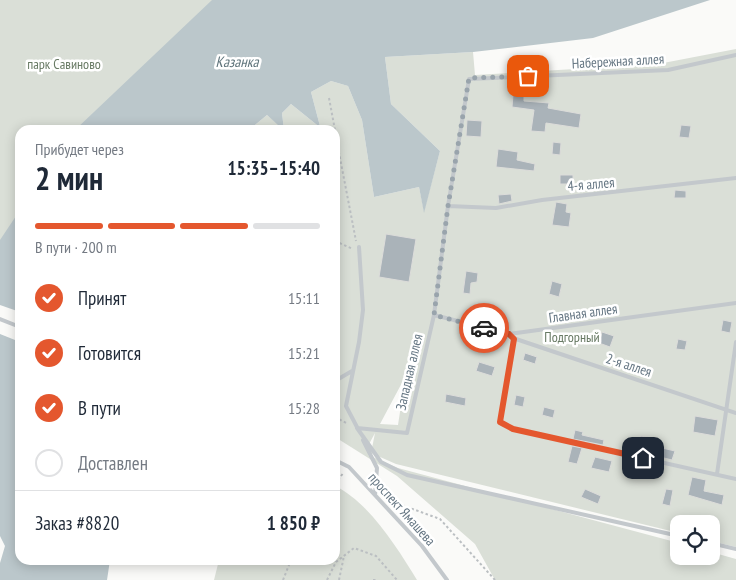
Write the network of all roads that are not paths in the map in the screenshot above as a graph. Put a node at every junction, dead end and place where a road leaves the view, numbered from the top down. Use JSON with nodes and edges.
{"nodes":[{"id":1,"x":736,"y":54,"type":"edge"},
{"id":2,"x":469,"y":78,"type":"joint"},
{"id":3,"x":736,"y":178,"type":"edge"},
{"id":4,"x":448,"y":206,"type":"junction"},
{"id":5,"x":359,"y":247,"type":"dead end"},
{"id":6,"x":736,"y":303,"type":"edge"},
{"id":7,"x":434,"y":315,"type":"junction"},
{"id":8,"x":0,"y":319,"type":"edge"},
{"id":9,"x":15,"y":325,"type":"edge"},
{"id":10,"x":509,"y":334,"type":"junction"},
{"id":11,"x":514,"y":339,"type":"junction"},
{"id":12,"x":736,"y":342,"type":"edge"},
{"id":13,"x":352,"y":371,"type":"junction"},
{"id":14,"x":734,"y":371,"type":"edge"},
{"id":15,"x":340,"y":378,"type":"edge"},
{"id":16,"x":727,"y":410,"type":"junction"},
{"id":17,"x":736,"y":413,"type":"edge"},
{"id":18,"x":357,"y":428,"type":"junction"},
{"id":19,"x":340,"y":462,"type":"edge"},
{"id":20,"x":717,"y":474,"type":"junction"},
{"id":21,"x":736,"y":479,"type":"edge"},
{"id":22,"x":375,"y":495,"type":"junction"},
{"id":23,"x":670,"y":534,"type":"edge"},
{"id":24,"x":720,"y":545,"type":"edge"},
{"id":25,"x":736,"y":549,"type":"edge"},
{"id":26,"x":446,"y":580,"type":"edge"}],
"edges":[{"from":1,"to":2,"type":"lane","name":"Набережная аллея"},
{"from":2,"to":4,"type":"lane","name":"Западная аллея"},
{"from":3,"to":4,"type":"lane","name":"4-я аллея"},
{"from":4,"to":7,"type":"lane","name":"Западная аллея"},
{"from":5,"to":13,"type":"lane"},
{"from":6,"to":10,"type":"lane","name":"Главная аллея"},
{"from":7,"to":10,"type":"lane","name":"Главная аллея"},
{"from":7,"to":18,"type":"lane","name":"Западная аллея"},
{"from":8,"to":9,"type":"lane"},
{"from":10,"to":11,"type":"lane"},
{"from":11,"to":16,"type":"lane","name":"2-я аллея"},
{"from":11,"to":20,"type":"lane"},
{"from":12,"to":14,"type":"lane"},
{"from":13,"to":15,"type":"lane"},
{"from":13,"to":18,"type":"lane"},
{"from":14,"to":16,"type":"lane"},
{"from":16,"to":17,"type":"lane","name":"2-я аллея"},
{"from":16,"to":20,"type":"lane"},
{"from":18,"to":22,"type":"lane"},
{"from":18,"to":23,"type":"lane"},
{"from":19,"to":22,"type":"lane","name":"проспект Ямашева"},
{"from":20,"to":21,"type":"lane"},
{"from":22,"to":26,"type":"lane","name":"проспект Ямашева"},
{"from":24,"to":25,"type":"lane"}]}
